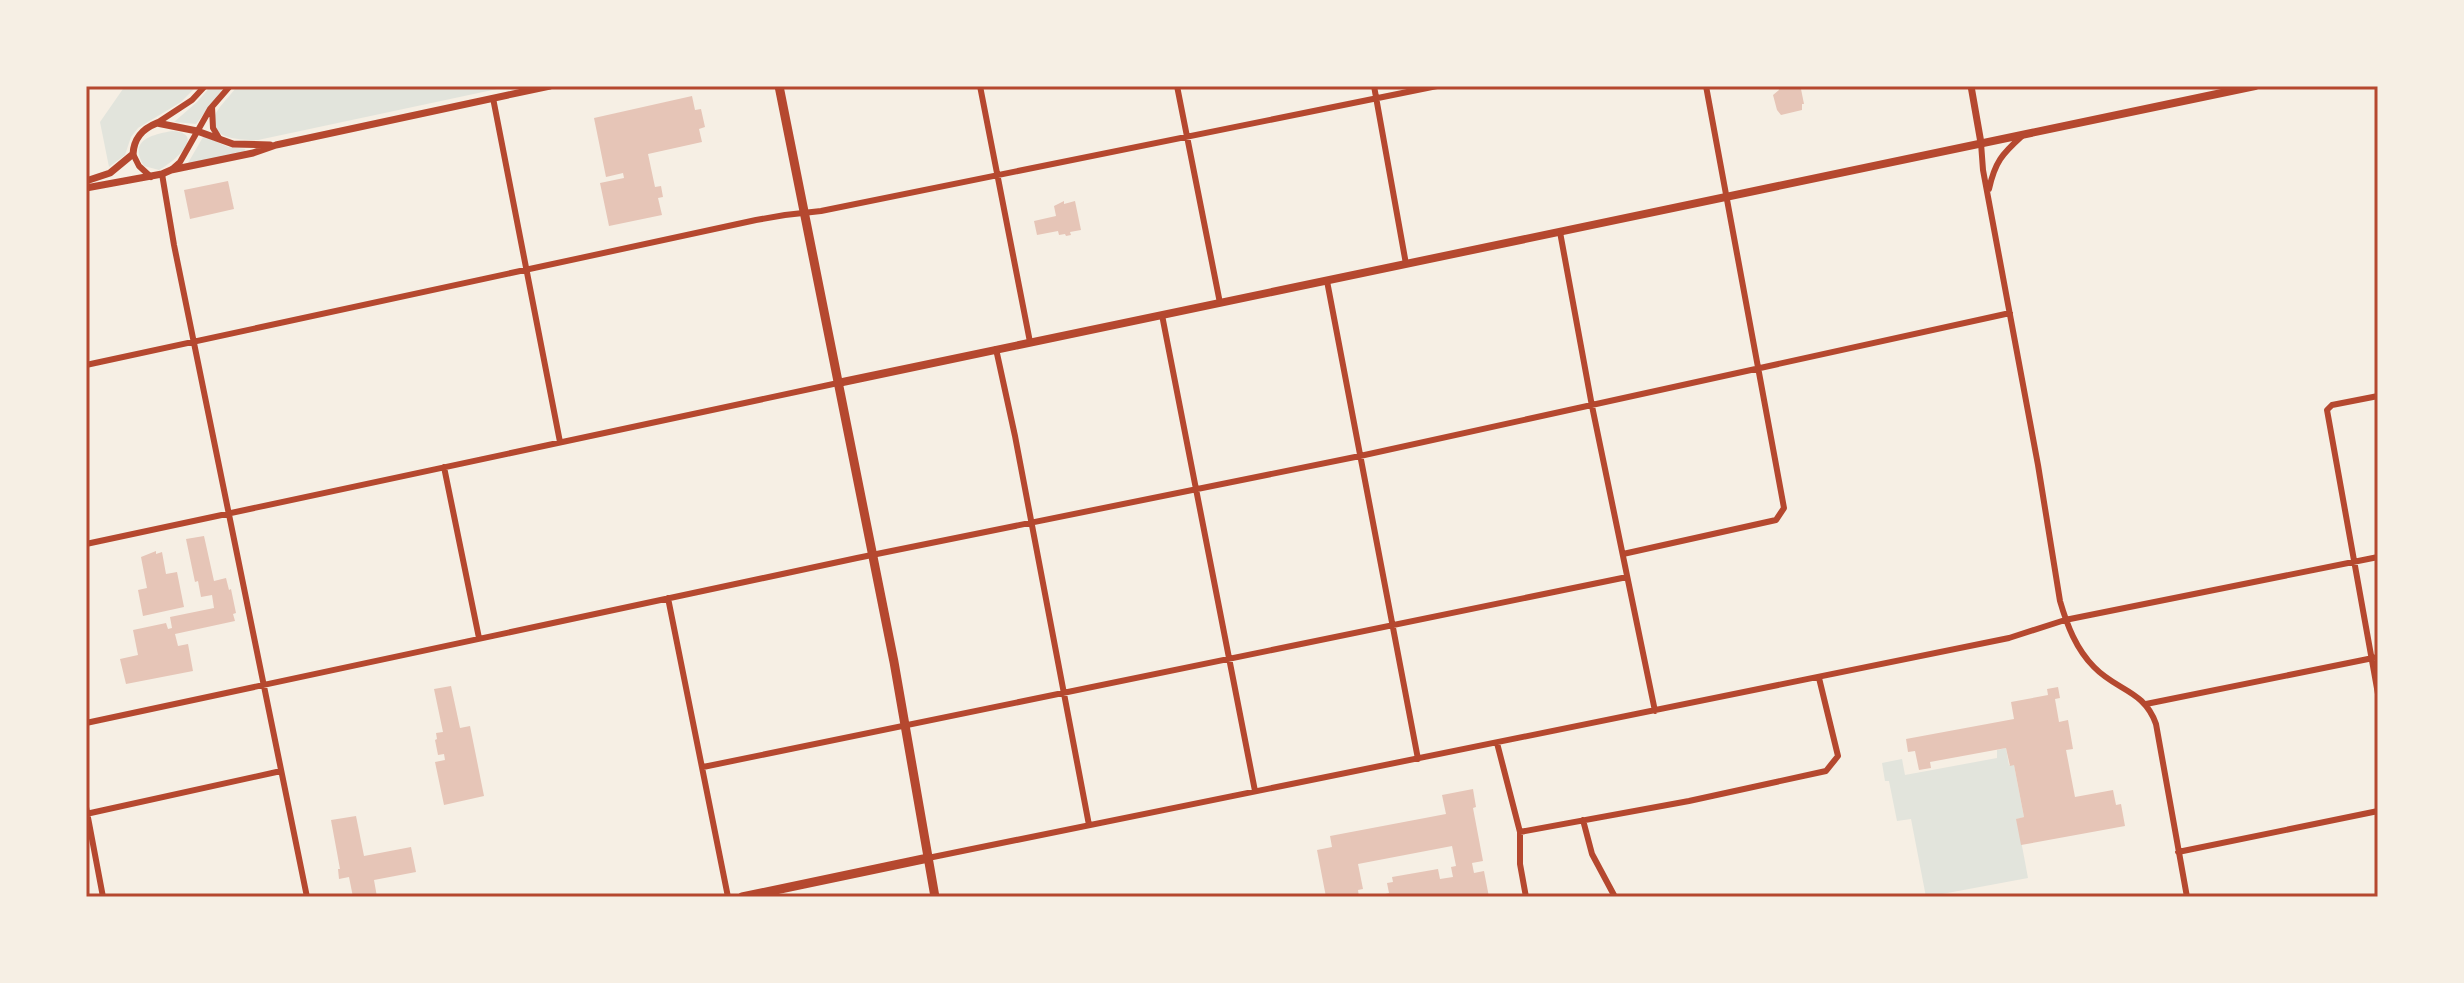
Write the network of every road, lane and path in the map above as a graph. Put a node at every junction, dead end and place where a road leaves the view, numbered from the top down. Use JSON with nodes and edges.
{"nodes":[{"id":1,"x":205,"y":86,"type":"edge"},
{"id":2,"x":230,"y":86,"type":"edge"},
{"id":3,"x":550,"y":86,"type":"edge"},
{"id":4,"x":779,"y":86,"type":"edge"},
{"id":5,"x":980,"y":86,"type":"edge"},
{"id":6,"x":1177,"y":86,"type":"edge"},
{"id":7,"x":1374,"y":86,"type":"edge"},
{"id":8,"x":1437,"y":86,"type":"edge"},
{"id":9,"x":1706,"y":86,"type":"edge"},
{"id":10,"x":1971,"y":86,"type":"edge"},
{"id":11,"x":2255,"y":86,"type":"edge"},
{"id":12,"x":493,"y":98,"type":"junction"},
{"id":13,"x":1376,"y":98,"type":"junction"},
{"id":14,"x":212,"y":107,"type":"junction"},
{"id":15,"x":157,"y":123,"type":"junction"},
{"id":16,"x":197,"y":131,"type":"junction"},
{"id":17,"x":2022,"y":135,"type":"junction"},
{"id":18,"x":1187,"y":136,"type":"junction"},
{"id":19,"x":222,"y":140,"type":"junction"},
{"id":20,"x":1981,"y":143,"type":"junction"},
{"id":21,"x":276,"y":145,"type":"junction"},
{"id":22,"x":133,"y":154,"type":"junction"},
{"id":23,"x":171,"y":170,"type":"junction"},
{"id":24,"x":162,"y":174,"type":"junction"},
{"id":25,"x":997,"y":174,"type":"junction"},
{"id":26,"x":151,"y":177,"type":"junction"},
{"id":27,"x":86,"y":181,"type":"edge"},
{"id":28,"x":86,"y":188,"type":"edge"},
{"id":29,"x":1988,"y":193,"type":"junction"},
{"id":30,"x":1725,"y":197,"type":"junction"},
{"id":31,"x":804,"y":213,"type":"junction"},
{"id":32,"x":1560,"y":232,"type":"junction"},
{"id":33,"x":1406,"y":264,"type":"junction"},
{"id":34,"x":525,"y":271,"type":"junction"},
{"id":35,"x":1327,"y":281,"type":"junction"},
{"id":36,"x":1220,"y":303,"type":"junction"},
{"id":37,"x":2010,"y":313,"type":"junction"},
{"id":38,"x":1162,"y":315,"type":"junction"},
{"id":39,"x":194,"y":342,"type":"junction"},
{"id":40,"x":1030,"y":342,"type":"junction"},
{"id":41,"x":996,"y":349,"type":"junction"},
{"id":42,"x":86,"y":365,"type":"edge"},
{"id":43,"x":1758,"y":370,"type":"junction"},
{"id":44,"x":838,"y":383,"type":"junction"},
{"id":45,"x":2378,"y":396,"type":"edge"},
{"id":46,"x":1592,"y":406,"type":"junction"},
{"id":47,"x":560,"y":442,"type":"junction"},
{"id":48,"x":1360,"y":456,"type":"junction"},
{"id":49,"x":444,"y":467,"type":"junction"},
{"id":50,"x":1196,"y":489,"type":"junction"},
{"id":51,"x":229,"y":514,"type":"junction"},
{"id":52,"x":1031,"y":523,"type":"junction"},
{"id":53,"x":86,"y":544,"type":"edge"},
{"id":54,"x":1623,"y":554,"type":"junction"},
{"id":55,"x":872,"y":555,"type":"junction"},
{"id":56,"x":2378,"y":557,"type":"edge"},
{"id":57,"x":2353,"y":561,"type":"junction"},
{"id":58,"x":1627,"y":577,"type":"junction"},
{"id":59,"x":668,"y":598,"type":"junction"},
{"id":60,"x":2065,"y":620,"type":"junction"},
{"id":61,"x":1392,"y":626,"type":"junction"},
{"id":62,"x":479,"y":638,"type":"junction"},
{"id":63,"x":1229,"y":658,"type":"junction"},
{"id":64,"x":2375,"y":658,"type":"edge"},
{"id":65,"x":1819,"y":678,"type":"junction"},
{"id":66,"x":265,"y":685,"type":"junction"},
{"id":67,"x":1063,"y":691,"type":"junction"},
{"id":68,"x":2378,"y":694,"type":"edge"},
{"id":69,"x":2146,"y":704,"type":"junction"},
{"id":70,"x":1655,"y":711,"type":"junction"},
{"id":71,"x":86,"y":723,"type":"edge"},
{"id":72,"x":905,"y":724,"type":"junction"},
{"id":73,"x":1497,"y":743,"type":"junction"},
{"id":74,"x":1418,"y":759,"type":"junction"},
{"id":75,"x":703,"y":767,"type":"junction"},
{"id":76,"x":281,"y":771,"type":"junction"},
{"id":77,"x":1255,"y":791,"type":"junction"},
{"id":78,"x":86,"y":811,"type":"edge"},
{"id":79,"x":2378,"y":811,"type":"edge"},
{"id":80,"x":1583,"y":820,"type":"junction"},
{"id":81,"x":1089,"y":825,"type":"junction"},
{"id":82,"x":1520,"y":832,"type":"junction"},
{"id":83,"x":2178,"y":852,"type":"junction"},
{"id":84,"x":928,"y":858,"type":"junction"},
{"id":85,"x":103,"y":897,"type":"edge"},
{"id":86,"x":307,"y":897,"type":"edge"},
{"id":87,"x":728,"y":897,"type":"edge"},
{"id":88,"x":742,"y":897,"type":"edge"},
{"id":89,"x":935,"y":897,"type":"edge"},
{"id":90,"x":1526,"y":897,"type":"edge"},
{"id":91,"x":1615,"y":897,"type":"edge"},
{"id":92,"x":2187,"y":897,"type":"edge"}],
"edges":[{"from":1,"to":15,"type":"street"},
{"from":2,"to":14,"type":"street"},
{"from":3,"to":12,"type":"street"},
{"from":4,"to":31,"type":"main road"},
{"from":5,"to":25,"type":"street"},
{"from":6,"to":18,"type":"street"},
{"from":7,"to":13,"type":"street"},
{"from":8,"to":13,"type":"street"},
{"from":9,"to":30,"type":"street"},
{"from":10,"to":20,"type":"street"},
{"from":11,"to":17,"type":"main road"},
{"from":12,"to":21,"type":"street"},
{"from":12,"to":34,"type":"street"},
{"from":13,"to":18,"type":"street"},
{"from":13,"to":33,"type":"street"},
{"from":14,"to":16,"type":"street"},
{"from":14,"to":19,"type":"street"},
{"from":15,"to":16,"type":"street"},
{"from":15,"to":22,"type":"street"},
{"from":16,"to":19,"type":"street"},
{"from":16,"to":23,"type":"street"},
{"from":17,"to":20,"type":"main road"},
{"from":17,"to":29,"type":"street"},
{"from":18,"to":25,"type":"street"},
{"from":18,"to":36,"type":"street"},
{"from":19,"to":21,"type":"street"},
{"from":20,"to":29,"type":"street"},
{"from":20,"to":30,"type":"main road"},
{"from":21,"to":23,"type":"street"},
{"from":22,"to":26,"type":"street"},
{"from":22,"to":27,"type":"street"},
{"from":23,"to":24,"type":"street"},
{"from":24,"to":26,"type":"street"},
{"from":24,"to":39,"type":"street"},
{"from":25,"to":31,"type":"street"},
{"from":25,"to":40,"type":"street"},
{"from":26,"to":28,"type":"street"},
{"from":29,"to":37,"type":"street"},
{"from":30,"to":32,"type":"main road"},
{"from":30,"to":43,"type":"street"},
{"from":31,"to":34,"type":"street"},
{"from":31,"to":44,"type":"main road"},
{"from":32,"to":33,"type":"main road"},
{"from":32,"to":46,"type":"street"},
{"from":33,"to":35,"type":"main road"},
{"from":34,"to":39,"type":"street"},
{"from":34,"to":47,"type":"street"},
{"from":35,"to":36,"type":"main road"},
{"from":35,"to":48,"type":"street"},
{"from":36,"to":38,"type":"main road"},
{"from":37,"to":43,"type":"street"},
{"from":37,"to":60,"type":"street"},
{"from":38,"to":40,"type":"main road"},
{"from":38,"to":50,"type":"street"},
{"from":39,"to":42,"type":"street"},
{"from":39,"to":51,"type":"street"},
{"from":40,"to":41,"type":"main road"},
{"from":41,"to":44,"type":"main road"},
{"from":41,"to":52,"type":"street"},
{"from":43,"to":46,"type":"street"},
{"from":43,"to":54,"type":"street"},
{"from":44,"to":47,"type":"street"},
{"from":44,"to":55,"type":"main road"},
{"from":45,"to":57,"type":"street"},
{"from":46,"to":48,"type":"street"},
{"from":46,"to":54,"type":"street"},
{"from":47,"to":49,"type":"street"},
{"from":48,"to":50,"type":"street"},
{"from":48,"to":61,"type":"street"},
{"from":49,"to":51,"type":"street"},
{"from":49,"to":62,"type":"street"},
{"from":50,"to":52,"type":"street"},
{"from":50,"to":63,"type":"street"},
{"from":51,"to":53,"type":"street"},
{"from":51,"to":66,"type":"street"},
{"from":52,"to":55,"type":"street"},
{"from":52,"to":67,"type":"street"},
{"from":54,"to":58,"type":"street"},
{"from":55,"to":59,"type":"street"},
{"from":55,"to":72,"type":"main road"},
{"from":56,"to":57,"type":"street"},
{"from":57,"to":60,"type":"street"},
{"from":57,"to":64,"type":"street"},
{"from":58,"to":61,"type":"street"},
{"from":58,"to":70,"type":"street"},
{"from":59,"to":62,"type":"street"},
{"from":59,"to":75,"type":"street"},
{"from":60,"to":65,"type":"street"},
{"from":60,"to":69,"type":"street"},
{"from":61,"to":63,"type":"street"},
{"from":61,"to":74,"type":"street"},
{"from":62,"to":66,"type":"street"},
{"from":63,"to":67,"type":"street"},
{"from":63,"to":77,"type":"street"},
{"from":64,"to":68,"type":"street"},
{"from":64,"to":69,"type":"street"},
{"from":65,"to":70,"type":"street"},
{"from":65,"to":80,"type":"street"},
{"from":66,"to":71,"type":"street"},
{"from":66,"to":76,"type":"street"},
{"from":67,"to":72,"type":"street"},
{"from":67,"to":81,"type":"street"},
{"from":69,"to":83,"type":"street"},
{"from":70,"to":73,"type":"street"},
{"from":72,"to":75,"type":"street"},
{"from":72,"to":84,"type":"main road"},
{"from":73,"to":74,"type":"street"},
{"from":73,"to":82,"type":"street"},
{"from":74,"to":77,"type":"street"},
{"from":75,"to":87,"type":"street"},
{"from":76,"to":78,"type":"street"},
{"from":76,"to":86,"type":"street"},
{"from":77,"to":81,"type":"street"},
{"from":78,"to":85,"type":"street"},
{"from":79,"to":83,"type":"street"},
{"from":80,"to":82,"type":"street"},
{"from":80,"to":91,"type":"street"},
{"from":81,"to":84,"type":"street"},
{"from":82,"to":90,"type":"street"},
{"from":83,"to":92,"type":"street"},
{"from":84,"to":88,"type":"main road"},
{"from":84,"to":89,"type":"main road"}]}
